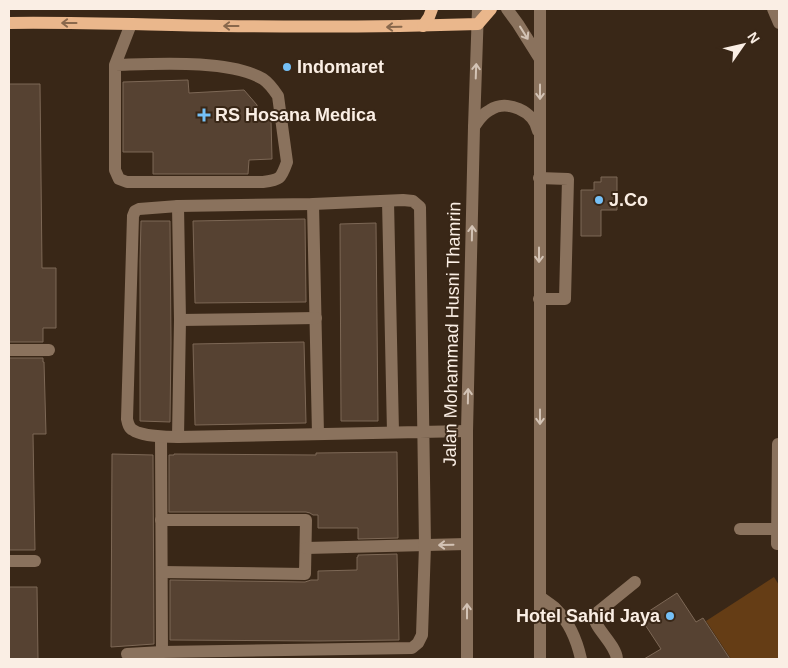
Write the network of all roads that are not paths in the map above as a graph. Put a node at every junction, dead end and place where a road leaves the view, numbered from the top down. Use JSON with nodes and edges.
{"nodes":[{"id":1,"x":432,"y":9,"type":"edge"},
{"id":2,"x":478,"y":9,"type":"edge"},
{"id":3,"x":491,"y":9,"type":"edge"},
{"id":4,"x":507,"y":9,"type":"edge"},
{"id":5,"x":540,"y":9,"type":"edge"},
{"id":6,"x":773,"y":9,"type":"edge"},
{"id":7,"x":9,"y":23,"type":"edge"},
{"id":8,"x":779,"y":23,"type":"edge"},
{"id":9,"x":131,"y":24,"type":"junction"},
{"id":10,"x":478,"y":24,"type":"junction"},
{"id":11,"x":423,"y":26,"type":"junction"},
{"id":12,"x":540,"y":59,"type":"junction"},
{"id":13,"x":115,"y":65,"type":"junction"},
{"id":14,"x":474,"y":127,"type":"junction"},
{"id":15,"x":540,"y":140,"type":"junction"},
{"id":16,"x":539,"y":178,"type":"junction"},
{"id":17,"x":388,"y":201,"type":"junction"},
{"id":18,"x":313,"y":204,"type":"junction"},
{"id":19,"x":178,"y":206,"type":"junction"},
{"id":20,"x":540,"y":299,"type":"junction"},
{"id":21,"x":316,"y":318,"type":"junction"},
{"id":22,"x":180,"y":320,"type":"junction"},
{"id":23,"x":9,"y":350,"type":"edge"},
{"id":24,"x":49,"y":350,"type":"dead end"},
{"id":25,"x":467,"y":431,"type":"junction"},
{"id":26,"x":393,"y":432,"type":"junction"},
{"id":27,"x":422,"y":432,"type":"junction"},
{"id":28,"x":318,"y":434,"type":"junction"},
{"id":29,"x":161,"y":437,"type":"junction"},
{"id":30,"x":178,"y":437,"type":"junction"},
{"id":31,"x":778,"y":444,"type":"edge"},
{"id":32,"x":161,"y":520,"type":"junction"},
{"id":33,"x":740,"y":529,"type":"dead end"},
{"id":34,"x":777,"y":529,"type":"junction"},
{"id":35,"x":467,"y":544,"type":"junction"},
{"id":36,"x":779,"y":544,"type":"edge"},
{"id":37,"x":424,"y":545,"type":"junction"},
{"id":38,"x":306,"y":548,"type":"junction"},
{"id":39,"x":9,"y":561,"type":"edge"},
{"id":40,"x":35,"y":561,"type":"dead end"},
{"id":41,"x":162,"y":572,"type":"junction"},
{"id":42,"x":635,"y":582,"type":"dead end"},
{"id":43,"x":540,"y":598,"type":"junction"},
{"id":44,"x":162,"y":652,"type":"junction"},
{"id":45,"x":127,"y":654,"type":"dead end"},
{"id":46,"x":467,"y":659,"type":"edge"},
{"id":47,"x":540,"y":659,"type":"edge"},
{"id":48,"x":581,"y":659,"type":"edge"},
{"id":49,"x":617,"y":659,"type":"edge"}],
"edges":[{"from":1,"to":11,"type":"main road"},
{"from":2,"to":10,"type":"street","name":"Jalan Mohammad Husni Thamrin"},
{"from":3,"to":10,"type":"main road"},
{"from":4,"to":12,"type":"street","one_way":true},
{"from":5,"to":12,"type":"street"},
{"from":6,"to":8,"type":"street"},
{"from":9,"to":7,"type":"main road","one_way":true},
{"from":11,"to":9,"type":"main road","one_way":true},
{"from":9,"to":13,"type":"street"},
{"from":10,"to":11,"type":"main road"},
{"from":14,"to":10,"type":"street","name":"Jalan Mohammad Husni Thamrin","one_way":true},
{"from":12,"to":15,"type":"street","one_way":true},
{"from":13,"to":13,"type":"street"},
{"from":14,"to":15,"type":"street"},
{"from":25,"to":14,"type":"street","name":"Jalan Mohammad Husni Thamrin","one_way":true},
{"from":15,"to":16,"type":"street"},
{"from":16,"to":20,"type":"street","one_way":true},
{"from":16,"to":20,"type":"street"},
{"from":17,"to":18,"type":"street"},
{"from":17,"to":26,"type":"street"},
{"from":17,"to":27,"type":"street"},
{"from":18,"to":19,"type":"street"},
{"from":18,"to":21,"type":"street"},
{"from":19,"to":22,"type":"street"},
{"from":19,"to":29,"type":"street"},
{"from":20,"to":43,"type":"street","one_way":true},
{"from":21,"to":22,"type":"street"},
{"from":21,"to":28,"type":"street"},
{"from":22,"to":30,"type":"street"},
{"from":23,"to":24,"type":"street"},
{"from":25,"to":27,"type":"street"},
{"from":25,"to":35,"type":"street","name":"Jalan Mohammad Husni Thamrin"},
{"from":26,"to":27,"type":"street"},
{"from":26,"to":28,"type":"street"},
{"from":27,"to":37,"type":"street"},
{"from":28,"to":30,"type":"street"},
{"from":29,"to":30,"type":"street"},
{"from":29,"to":32,"type":"street"},
{"from":31,"to":34,"type":"street"},
{"from":32,"to":38,"type":"street"},
{"from":32,"to":41,"type":"street"},
{"from":33,"to":34,"type":"street"},
{"from":34,"to":36,"type":"street"},
{"from":35,"to":37,"type":"street","one_way":true},
{"from":46,"to":35,"type":"street","name":"Jalan Mohammad Husni Thamrin","one_way":true},
{"from":37,"to":38,"type":"street"},
{"from":37,"to":44,"type":"street"},
{"from":38,"to":41,"type":"street"},
{"from":39,"to":40,"type":"street"},
{"from":41,"to":44,"type":"street"},
{"from":42,"to":49,"type":"street"},
{"from":43,"to":47,"type":"street"},
{"from":43,"to":48,"type":"street"},
{"from":44,"to":45,"type":"street"}]}
